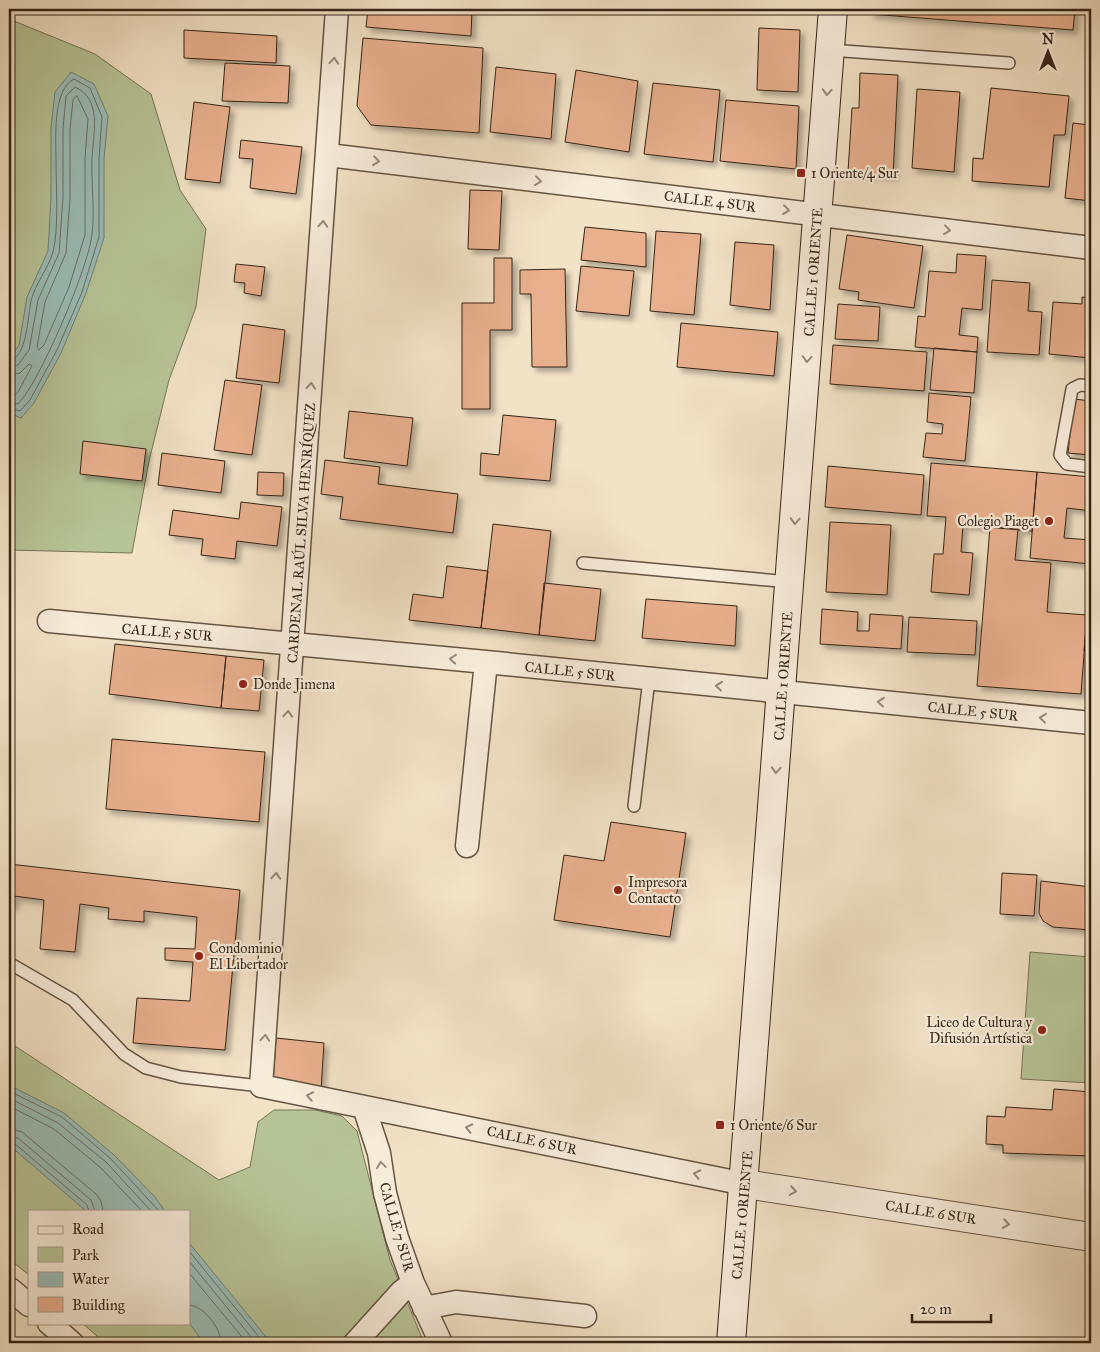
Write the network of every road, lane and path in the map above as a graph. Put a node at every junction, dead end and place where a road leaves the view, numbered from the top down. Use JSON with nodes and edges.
{"nodes":[{"id":1,"x":337,"y":9,"type":"edge"},
{"id":2,"x":833,"y":9,"type":"edge"},
{"id":3,"x":830,"y":50,"type":"junction"},
{"id":4,"x":1009,"y":64,"type":"dead end"},
{"id":5,"x":328,"y":155,"type":"junction"},
{"id":6,"x":818,"y":214,"type":"junction"},
{"id":7,"x":1091,"y":248,"type":"edge"},
{"id":8,"x":1091,"y":386,"type":"edge"},
{"id":9,"x":1091,"y":467,"type":"edge"},
{"id":10,"x":582,"y":563,"type":"dead end"},
{"id":11,"x":790,"y":582,"type":"junction"},
{"id":12,"x":49,"y":621,"type":"dead end"},
{"id":13,"x":292,"y":644,"type":"junction"},
{"id":14,"x":486,"y":662,"type":"junction"},
{"id":15,"x":649,"y":679,"type":"junction"},
{"id":16,"x":782,"y":692,"type":"junction"},
{"id":17,"x":1091,"y":723,"type":"edge"},
{"id":18,"x":634,"y":806,"type":"dead end"},
{"id":19,"x":467,"y":846,"type":"dead end"},
{"id":20,"x":9,"y":963,"type":"edge"},
{"id":21,"x":261,"y":1086,"type":"junction"},
{"id":22,"x":364,"y":1107,"type":"junction"},
{"id":23,"x":745,"y":1184,"type":"junction"},
{"id":24,"x":1091,"y":1237,"type":"edge"},
{"id":25,"x":413,"y":1283,"type":"junction"},
{"id":26,"x":9,"y":1289,"type":"edge"},
{"id":27,"x":28,"y":1304,"type":"edge"},
{"id":28,"x":424,"y":1308,"type":"junction"},
{"id":29,"x":585,"y":1316,"type":"dead end"},
{"id":30,"x":50,"y":1324,"type":"edge"},
{"id":31,"x":72,"y":1343,"type":"edge"},
{"id":32,"x":355,"y":1343,"type":"edge"},
{"id":33,"x":441,"y":1343,"type":"edge"},
{"id":34,"x":731,"y":1343,"type":"edge"}],
"edges":[{"from":5,"to":1,"type":"street","name":"CARDENAL RAÚL SILVA HENRÍQUEZ","one_way":true},
{"from":2,"to":3,"type":"main road","name":"CALLE 1 ORIENTE"},
{"from":3,"to":4,"type":"lane"},
{"from":3,"to":6,"type":"main road","name":"CALLE 1 ORIENTE","one_way":true},
{"from":5,"to":6,"type":"street","name":"CALLE 4 SUR","one_way":true},
{"from":13,"to":5,"type":"street","name":"CARDENAL RAÚL SILVA HENRÍQUEZ","one_way":true},
{"from":6,"to":7,"type":"street","name":"CALLE 4 SUR","one_way":true},
{"from":6,"to":11,"type":"main road","name":"CALLE 1 ORIENTE","one_way":true},
{"from":8,"to":9,"type":"lane"},
{"from":10,"to":11,"type":"lane"},
{"from":11,"to":16,"type":"main road","name":"CALLE 1 ORIENTE"},
{"from":12,"to":13,"type":"street","name":"CALLE 5 SUR"},
{"from":14,"to":13,"type":"street","name":"CALLE 5 SUR","one_way":true},
{"from":21,"to":13,"type":"street","name":"CARDENAL RAÚL SILVA HENRÍQUEZ","one_way":true},
{"from":14,"to":15,"type":"street","name":"CALLE 5 SUR"},
{"from":14,"to":19,"type":"street"},
{"from":16,"to":15,"type":"street","name":"CALLE 5 SUR","one_way":true},
{"from":15,"to":18,"type":"lane"},
{"from":17,"to":16,"type":"street","name":"CALLE 5 SUR","one_way":true},
{"from":16,"to":23,"type":"main road","name":"CALLE 1 ORIENTE","one_way":true},
{"from":20,"to":21,"type":"lane","name":"CALLE 6 SUR"},
{"from":22,"to":21,"type":"street","name":"CALLE 6 SUR","one_way":true},
{"from":23,"to":22,"type":"street","name":"CALLE 6 SUR","one_way":true},
{"from":25,"to":22,"type":"street","name":"CALLE 7 SUR","one_way":true},
{"from":23,"to":24,"type":"main road","name":"CALLE 6 SUR","one_way":true},
{"from":23,"to":34,"type":"main road","name":"CALLE 1 ORIENTE"},
{"from":25,"to":28,"type":"street","name":"CALLE 7 SUR"},
{"from":25,"to":32,"type":"street"},
{"from":26,"to":27,"type":"street"},
{"from":28,"to":29,"type":"street"},
{"from":28,"to":33,"type":"street","name":"CALLE 7 SUR"},
{"from":30,"to":31,"type":"street"}]}
